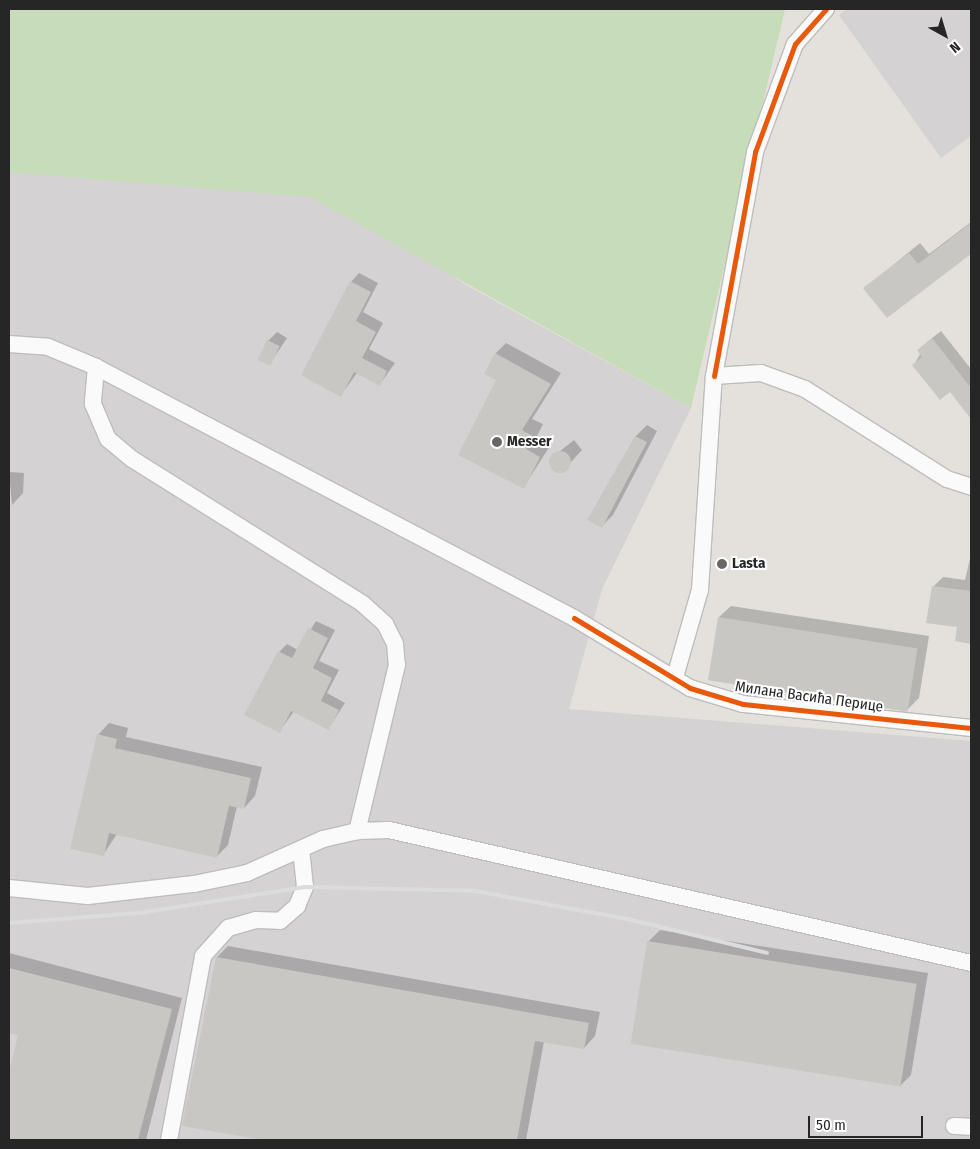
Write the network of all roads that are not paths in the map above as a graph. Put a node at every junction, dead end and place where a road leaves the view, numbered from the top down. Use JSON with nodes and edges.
{"nodes":[{"id":1,"x":826,"y":9,"type":"edge"},
{"id":2,"x":9,"y":344,"type":"edge"},
{"id":3,"x":96,"y":367,"type":"junction"},
{"id":4,"x":714,"y":376,"type":"junction"},
{"id":5,"x":971,"y":487,"type":"edge"},
{"id":6,"x":675,"y":677,"type":"junction"},
{"id":7,"x":971,"y":728,"type":"edge"},
{"id":8,"x":357,"y":831,"type":"junction"},
{"id":9,"x":301,"y":849,"type":"junction"},
{"id":10,"x":9,"y":888,"type":"edge"},
{"id":11,"x":971,"y":963,"type":"edge"},
{"id":12,"x":954,"y":1126,"type":"dead end"},
{"id":13,"x":971,"y":1127,"type":"edge"},
{"id":14,"x":169,"y":1140,"type":"edge"}],
"edges":[{"from":1,"to":4,"type":"street"},
{"from":2,"to":3,"type":"street","name":"Милана Васића Перице"},
{"from":3,"to":6,"type":"street","name":"Милана Васића Перице"},
{"from":3,"to":8,"type":"street"},
{"from":4,"to":5,"type":"street"},
{"from":4,"to":6,"type":"street"},
{"from":6,"to":7,"type":"street","name":"Милана Васића Перице"},
{"from":8,"to":9,"type":"street"},
{"from":8,"to":11,"type":"street"},
{"from":9,"to":10,"type":"street"},
{"from":9,"to":14,"type":"street"},
{"from":12,"to":13,"type":"street"}]}
